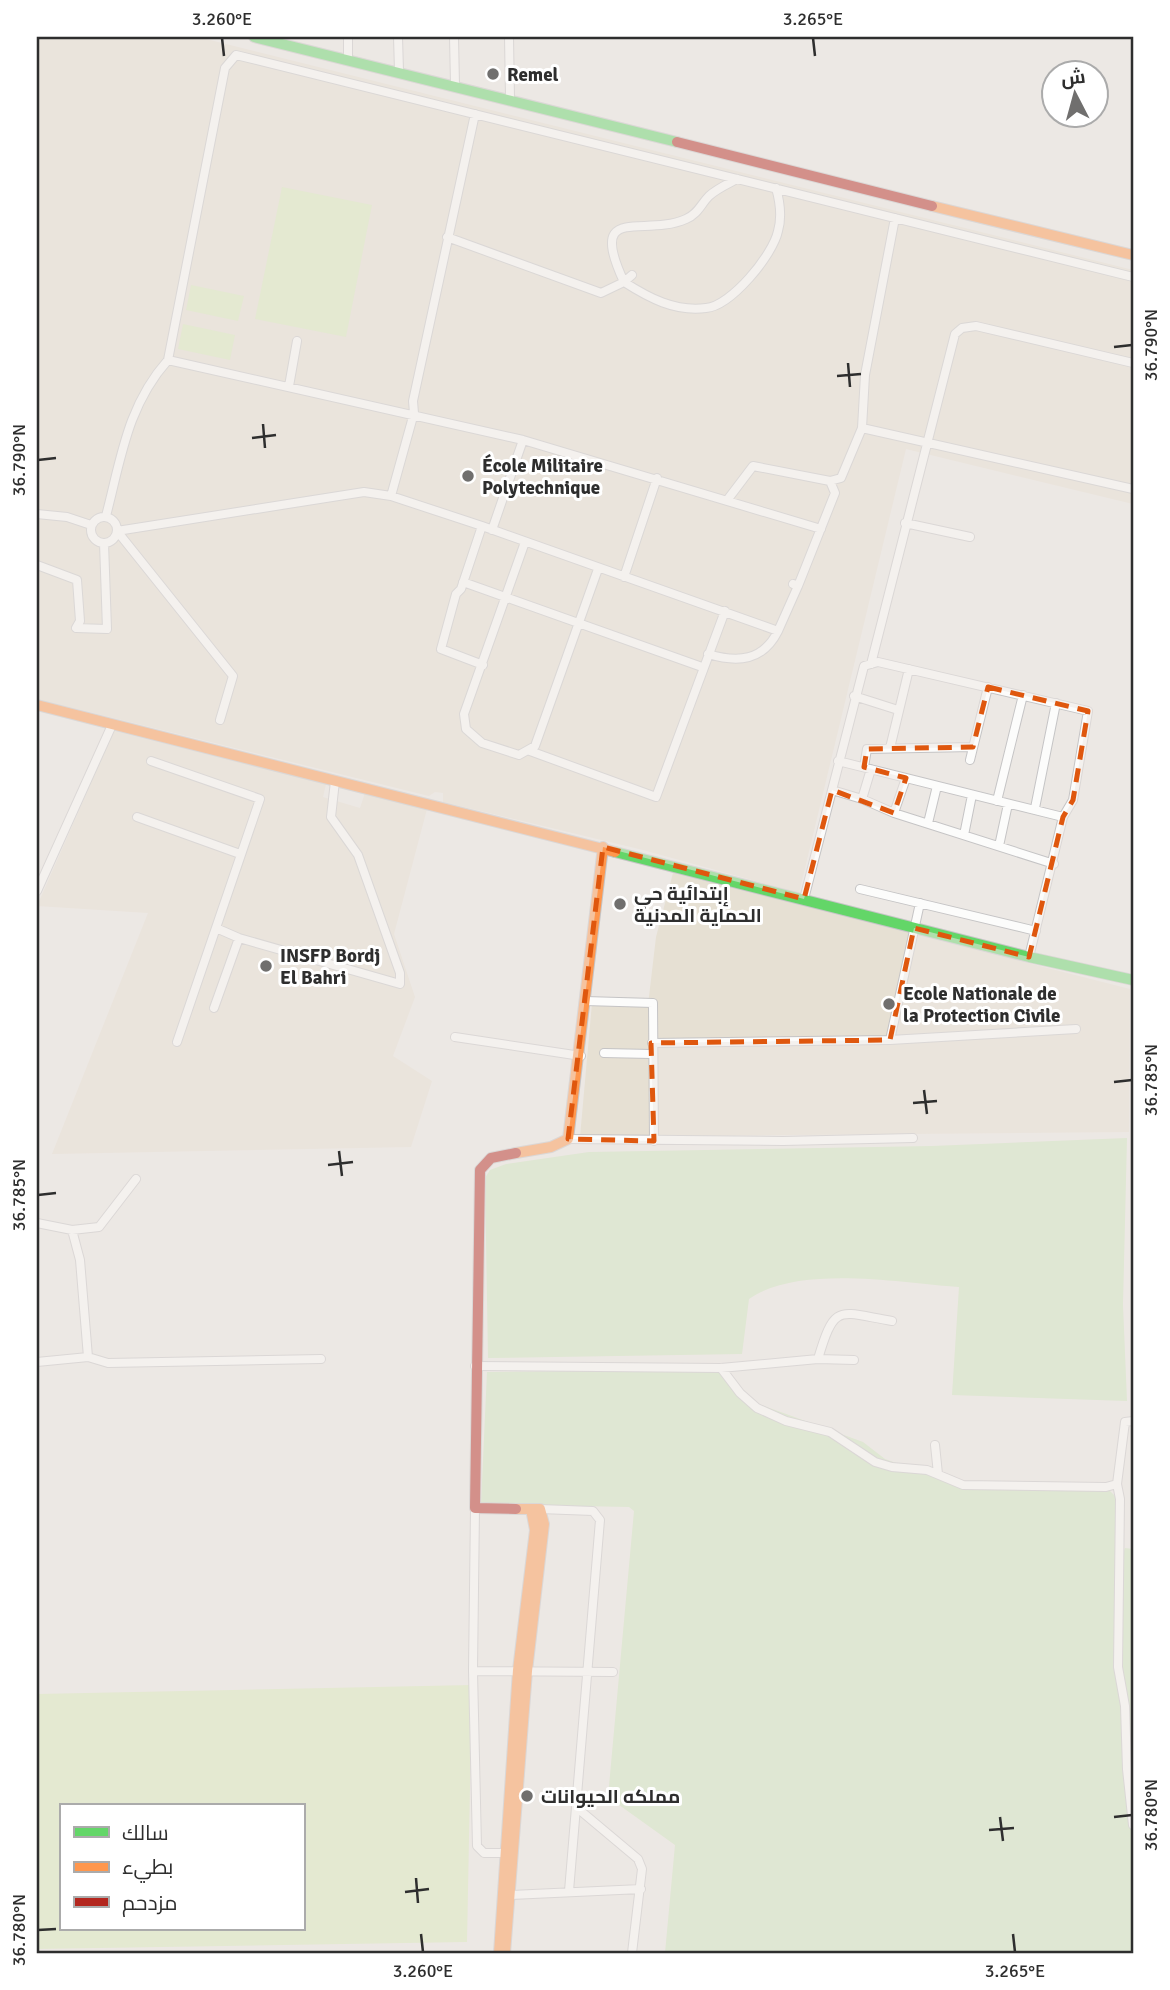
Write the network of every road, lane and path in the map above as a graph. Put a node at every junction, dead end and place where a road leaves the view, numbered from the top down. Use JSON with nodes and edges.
{"nodes":[{"id":1,"x":254,"y":37,"type":"edge"},
{"id":2,"x":348,"y":37,"type":"edge"},
{"id":3,"x":398,"y":37,"type":"edge"},
{"id":4,"x":454,"y":37,"type":"edge"},
{"id":5,"x":509,"y":37,"type":"edge"},
{"id":6,"x":348,"y":60,"type":"junction"},
{"id":7,"x":399,"y":71,"type":"junction"},
{"id":8,"x":455,"y":85,"type":"junction"},
{"id":9,"x":510,"y":98,"type":"junction"},
{"id":10,"x":475,"y":114,"type":"junction"},
{"id":11,"x":737,"y":179,"type":"junction"},
{"id":12,"x":776,"y":188,"type":"junction"},
{"id":13,"x":895,"y":218,"type":"junction"},
{"id":14,"x":447,"y":237,"type":"junction"},
{"id":15,"x":1133,"y":255,"type":"edge"},
{"id":16,"x":632,"y":275,"type":"dead end"},
{"id":17,"x":1133,"y":277,"type":"edge"},
{"id":18,"x":624,"y":282,"type":"junction"},
{"id":19,"x":297,"y":341,"type":"dead end"},
{"id":20,"x":167,"y":360,"type":"junction"},
{"id":21,"x":1133,"y":363,"type":"edge"},
{"id":22,"x":289,"y":386,"type":"junction"},
{"id":23,"x":414,"y":413,"type":"junction"},
{"id":24,"x":862,"y":428,"type":"junction"},
{"id":25,"x":523,"y":440,"type":"junction"},
{"id":26,"x":927,"y":443,"type":"junction"},
{"id":27,"x":657,"y":478,"type":"junction"},
{"id":28,"x":830,"y":481,"type":"junction"},
{"id":29,"x":1133,"y":489,"type":"edge"},
{"id":30,"x":391,"y":496,"type":"junction"},
{"id":31,"x":728,"y":499,"type":"junction"},
{"id":32,"x":37,"y":514,"type":"edge"},
{"id":33,"x":106,"y":516,"type":"junction"},
{"id":34,"x":905,"y":523,"type":"junction"},
{"id":35,"x":91,"y":525,"type":"junction"},
{"id":36,"x":482,"y":526,"type":"junction"},
{"id":37,"x":821,"y":529,"type":"junction"},
{"id":38,"x":492,"y":530,"type":"junction"},
{"id":39,"x":117,"y":531,"type":"junction"},
{"id":40,"x":970,"y":537,"type":"dead end"},
{"id":41,"x":525,"y":542,"type":"junction"},
{"id":42,"x":104,"y":543,"type":"junction"},
{"id":43,"x":37,"y":565,"type":"edge"},
{"id":44,"x":598,"y":569,"type":"junction"},
{"id":45,"x":624,"y":577,"type":"junction"},
{"id":46,"x":463,"y":582,"type":"junction"},
{"id":47,"x":507,"y":598,"type":"junction"},
{"id":48,"x":725,"y":611,"type":"junction"},
{"id":49,"x":578,"y":624,"type":"junction"},
{"id":50,"x":778,"y":631,"type":"junction"},
{"id":51,"x":708,"y":654,"type":"junction"},
{"id":52,"x":483,"y":664,"type":"junction"},
{"id":53,"x":871,"y":664,"type":"junction"},
{"id":54,"x":702,"y":667,"type":"junction"},
{"id":55,"x":909,"y":669,"type":"junction"},
{"id":56,"x":988,"y":687,"type":"junction"},
{"id":57,"x":1023,"y":695,"type":"junction"},
{"id":58,"x":854,"y":696,"type":"junction"},
{"id":59,"x":1056,"y":704,"type":"junction"},
{"id":60,"x":37,"y":705,"type":"edge"},
{"id":61,"x":898,"y":710,"type":"junction"},
{"id":62,"x":220,"y":720,"type":"dead end"},
{"id":63,"x":112,"y":725,"type":"junction"},
{"id":64,"x":973,"y":747,"type":"junction"},
{"id":65,"x":890,"y":748,"type":"junction"},
{"id":66,"x":530,"y":751,"type":"junction"},
{"id":67,"x":970,"y":760,"type":"dead end"},
{"id":68,"x":151,"y":761,"type":"dead end"},
{"id":69,"x":838,"y":761,"type":"junction"},
{"id":70,"x":867,"y":768,"type":"junction"},
{"id":71,"x":906,"y":778,"type":"junction"},
{"id":72,"x":335,"y":781,"type":"junction"},
{"id":73,"x":937,"y":786,"type":"junction"},
{"id":74,"x":832,"y":790,"type":"junction"},
{"id":75,"x":972,"y":795,"type":"junction"},
{"id":76,"x":862,"y":799,"type":"junction"},
{"id":77,"x":997,"y":802,"type":"junction"},
{"id":78,"x":1008,"y":804,"type":"junction"},
{"id":79,"x":1035,"y":808,"type":"junction"},
{"id":80,"x":894,"y":813,"type":"junction"},
{"id":81,"x":137,"y":817,"type":"dead end"},
{"id":82,"x":1063,"y":817,"type":"junction"},
{"id":83,"x":928,"y":823,"type":"junction"},
{"id":84,"x":964,"y":835,"type":"junction"},
{"id":85,"x":999,"y":846,"type":"junction"},
{"id":86,"x":603,"y":847,"type":"junction"},
{"id":87,"x":240,"y":854,"type":"junction"},
{"id":88,"x":1054,"y":863,"type":"junction"},
{"id":89,"x":860,"y":890,"type":"dead end"},
{"id":90,"x":37,"y":891,"type":"edge"},
{"id":91,"x":804,"y":900,"type":"junction"},
{"id":92,"x":920,"y":904,"type":"junction"},
{"id":93,"x":216,"y":928,"type":"junction"},
{"id":94,"x":914,"y":928,"type":"junction"},
{"id":95,"x":1036,"y":931,"type":"junction"},
{"id":96,"x":239,"y":939,"type":"junction"},
{"id":97,"x":1029,"y":957,"type":"junction"},
{"id":98,"x":1133,"y":980,"type":"edge"},
{"id":99,"x":585,"y":1001,"type":"junction"},
{"id":100,"x":214,"y":1008,"type":"dead end"},
{"id":101,"x":1076,"y":1029,"type":"dead end"},
{"id":102,"x":455,"y":1037,"type":"dead end"},
{"id":103,"x":890,"y":1040,"type":"junction"},
{"id":104,"x":177,"y":1041,"type":"dead end"},
{"id":105,"x":652,"y":1043,"type":"junction"},
{"id":106,"x":604,"y":1053,"type":"dead end"},
{"id":107,"x":652,"y":1054,"type":"junction"},
{"id":108,"x":581,"y":1056,"type":"junction"},
{"id":109,"x":913,"y":1138,"type":"dead end"},
{"id":110,"x":568,"y":1139,"type":"junction"},
{"id":111,"x":654,"y":1141,"type":"junction"},
{"id":112,"x":136,"y":1179,"type":"dead end"},
{"id":113,"x":37,"y":1223,"type":"edge"},
{"id":114,"x":72,"y":1230,"type":"junction"},
{"id":115,"x":892,"y":1321,"type":"dead end"},
{"id":116,"x":88,"y":1357,"type":"junction"},
{"id":117,"x":321,"y":1359,"type":"dead end"},
{"id":118,"x":818,"y":1359,"type":"junction"},
{"id":119,"x":854,"y":1360,"type":"dead end"},
{"id":120,"x":37,"y":1362,"type":"edge"},
{"id":121,"x":475,"y":1366,"type":"junction"},
{"id":122,"x":721,"y":1368,"type":"junction"},
{"id":123,"x":1133,"y":1420,"type":"edge"},
{"id":124,"x":935,"y":1445,"type":"dead end"},
{"id":125,"x":938,"y":1474,"type":"junction"},
{"id":126,"x":1117,"y":1484,"type":"junction"},
{"id":127,"x":475,"y":1508,"type":"junction"},
{"id":128,"x":535,"y":1509,"type":"junction"},
{"id":129,"x":473,"y":1671,"type":"junction"},
{"id":130,"x":523,"y":1671,"type":"junction"},
{"id":131,"x":586,"y":1671,"type":"junction"},
{"id":132,"x":613,"y":1672,"type":"dead end"},
{"id":133,"x":576,"y":1807,"type":"junction"},
{"id":134,"x":1133,"y":1825,"type":"edge"},
{"id":135,"x":509,"y":1853,"type":"junction"},
{"id":136,"x":642,"y":1889,"type":"junction"},
{"id":137,"x":569,"y":1891,"type":"junction"},
{"id":138,"x":511,"y":1895,"type":"junction"},
{"id":139,"x":499,"y":1953,"type":"edge"},
{"id":140,"x":505,"y":1953,"type":"edge"},
{"id":141,"x":632,"y":1953,"type":"edge"}],
"edges":[{"from":1,"to":6,"type":"main road"},
{"from":2,"to":6,"type":"street"},
{"from":3,"to":7,"type":"street"},
{"from":4,"to":8,"type":"street"},
{"from":5,"to":9,"type":"street"},
{"from":6,"to":7,"type":"main road"},
{"from":7,"to":8,"type":"main road"},
{"from":8,"to":9,"type":"main road"},
{"from":9,"to":15,"type":"main road"},
{"from":10,"to":11,"type":"street"},
{"from":10,"to":14,"type":"street"},
{"from":10,"to":20,"type":"street"},
{"from":11,"to":12,"type":"street"},
{"from":11,"to":18,"type":"street"},
{"from":12,"to":13,"type":"street"},
{"from":12,"to":18,"type":"street"},
{"from":13,"to":17,"type":"street"},
{"from":13,"to":24,"type":"street"},
{"from":14,"to":18,"type":"street"},
{"from":14,"to":23,"type":"street"},
{"from":16,"to":18,"type":"street"},
{"from":19,"to":22,"type":"street"},
{"from":20,"to":22,"type":"street"},
{"from":20,"to":33,"type":"street"},
{"from":21,"to":26,"type":"street"},
{"from":22,"to":23,"type":"street"},
{"from":23,"to":25,"type":"street"},
{"from":23,"to":30,"type":"street"},
{"from":24,"to":26,"type":"street"},
{"from":24,"to":28,"type":"street"},
{"from":25,"to":27,"type":"street"},
{"from":25,"to":38,"type":"street"},
{"from":26,"to":29,"type":"street"},
{"from":26,"to":34,"type":"street"},
{"from":27,"to":31,"type":"street"},
{"from":27,"to":45,"type":"street"},
{"from":28,"to":31,"type":"street"},
{"from":28,"to":37,"type":"street"},
{"from":30,"to":36,"type":"street"},
{"from":30,"to":39,"type":"street"},
{"from":31,"to":37,"type":"street"},
{"from":32,"to":35,"type":"street"},
{"from":33,"to":35,"type":"street"},
{"from":33,"to":39,"type":"street"},
{"from":34,"to":40,"type":"street"},
{"from":34,"to":53,"type":"street"},
{"from":35,"to":42,"type":"street"},
{"from":36,"to":38,"type":"street"},
{"from":36,"to":46,"type":"street"},
{"from":37,"to":50,"type":"street"},
{"from":38,"to":41,"type":"street"},
{"from":39,"to":42,"type":"street"},
{"from":39,"to":62,"type":"street"},
{"from":41,"to":44,"type":"street"},
{"from":41,"to":47,"type":"street"},
{"from":42,"to":43,"type":"street"},
{"from":44,"to":45,"type":"street"},
{"from":44,"to":49,"type":"street"},
{"from":45,"to":48,"type":"street"},
{"from":46,"to":47,"type":"street"},
{"from":46,"to":52,"type":"street"},
{"from":47,"to":49,"type":"street"},
{"from":47,"to":52,"type":"street"},
{"from":48,"to":50,"type":"street"},
{"from":48,"to":51,"type":"street"},
{"from":49,"to":54,"type":"street"},
{"from":49,"to":66,"type":"street"},
{"from":50,"to":51,"type":"street"},
{"from":51,"to":54,"type":"street"},
{"from":52,"to":66,"type":"street"},
{"from":53,"to":55,"type":"street"},
{"from":53,"to":58,"type":"street"},
{"from":54,"to":66,"type":"street"},
{"from":55,"to":56,"type":"street"},
{"from":55,"to":61,"type":"street"},
{"from":56,"to":57,"type":"street"},
{"from":56,"to":64,"type":"street"},
{"from":57,"to":59,"type":"street"},
{"from":57,"to":77,"type":"street"},
{"from":58,"to":61,"type":"street"},
{"from":58,"to":69,"type":"street"},
{"from":59,"to":79,"type":"street"},
{"from":59,"to":82,"type":"street"},
{"from":60,"to":63,"type":"main road"},
{"from":61,"to":65,"type":"street"},
{"from":63,"to":72,"type":"main road"},
{"from":63,"to":90,"type":"street"},
{"from":64,"to":65,"type":"street"},
{"from":64,"to":67,"type":"street"},
{"from":65,"to":70,"type":"street"},
{"from":68,"to":87,"type":"street"},
{"from":69,"to":70,"type":"street"},
{"from":69,"to":74,"type":"street"},
{"from":70,"to":71,"type":"street"},
{"from":70,"to":76,"type":"street"},
{"from":71,"to":73,"type":"street"},
{"from":71,"to":80,"type":"street"},
{"from":72,"to":86,"type":"main road"},
{"from":72,"to":96,"type":"street"},
{"from":73,"to":75,"type":"street"},
{"from":73,"to":83,"type":"street"},
{"from":74,"to":76,"type":"street"},
{"from":74,"to":91,"type":"street"},
{"from":75,"to":77,"type":"street"},
{"from":75,"to":84,"type":"street"},
{"from":76,"to":80,"type":"street"},
{"from":77,"to":78,"type":"street"},
{"from":78,"to":79,"type":"street"},
{"from":78,"to":85,"type":"street"},
{"from":79,"to":82,"type":"street"},
{"from":80,"to":83,"type":"street"},
{"from":81,"to":87,"type":"street"},
{"from":82,"to":88,"type":"street"},
{"from":83,"to":84,"type":"street"},
{"from":84,"to":85,"type":"street"},
{"from":85,"to":88,"type":"street"},
{"from":86,"to":91,"type":"main road"},
{"from":86,"to":99,"type":"main road"},
{"from":87,"to":93,"type":"street"},
{"from":88,"to":95,"type":"street"},
{"from":89,"to":92,"type":"street"},
{"from":91,"to":94,"type":"main road"},
{"from":92,"to":94,"type":"street"},
{"from":92,"to":95,"type":"street"},
{"from":93,"to":96,"type":"street"},
{"from":93,"to":104,"type":"street"},
{"from":94,"to":97,"type":"main road"},
{"from":94,"to":103,"type":"street"},
{"from":95,"to":97,"type":"street"},
{"from":96,"to":100,"type":"street"},
{"from":97,"to":98,"type":"main road"},
{"from":99,"to":105,"type":"street"},
{"from":99,"to":108,"type":"main road"},
{"from":101,"to":103,"type":"street"},
{"from":102,"to":108,"type":"street"},
{"from":103,"to":105,"type":"street"},
{"from":105,"to":107,"type":"street"},
{"from":106,"to":107,"type":"street"},
{"from":107,"to":111,"type":"street"},
{"from":108,"to":110,"type":"main road"},
{"from":109,"to":111,"type":"street"},
{"from":110,"to":111,"type":"street"},
{"from":110,"to":121,"type":"main road"},
{"from":112,"to":114,"type":"street"},
{"from":113,"to":114,"type":"street"},
{"from":114,"to":116,"type":"street"},
{"from":115,"to":118,"type":"street"},
{"from":116,"to":117,"type":"street"},
{"from":116,"to":120,"type":"street"},
{"from":118,"to":119,"type":"street"},
{"from":118,"to":122,"type":"street"},
{"from":121,"to":122,"type":"street"},
{"from":121,"to":127,"type":"main road"},
{"from":122,"to":125,"type":"street"},
{"from":123,"to":126,"type":"street"},
{"from":124,"to":125,"type":"street"},
{"from":125,"to":126,"type":"street"},
{"from":126,"to":134,"type":"street"},
{"from":127,"to":128,"type":"main road"},
{"from":127,"to":129,"type":"street"},
{"from":128,"to":130,"type":"main road"},
{"from":128,"to":131,"type":"street"},
{"from":129,"to":130,"type":"street"},
{"from":129,"to":135,"type":"street"},
{"from":130,"to":131,"type":"street"},
{"from":130,"to":135,"type":"main road"},
{"from":131,"to":132,"type":"street"},
{"from":131,"to":133,"type":"street"},
{"from":133,"to":136,"type":"street"},
{"from":133,"to":137,"type":"street"},
{"from":135,"to":138,"type":"main road"},
{"from":135,"to":139,"type":"main road"},
{"from":136,"to":137,"type":"street"},
{"from":136,"to":141,"type":"street"},
{"from":137,"to":138,"type":"street"},
{"from":138,"to":140,"type":"main road"}]}
